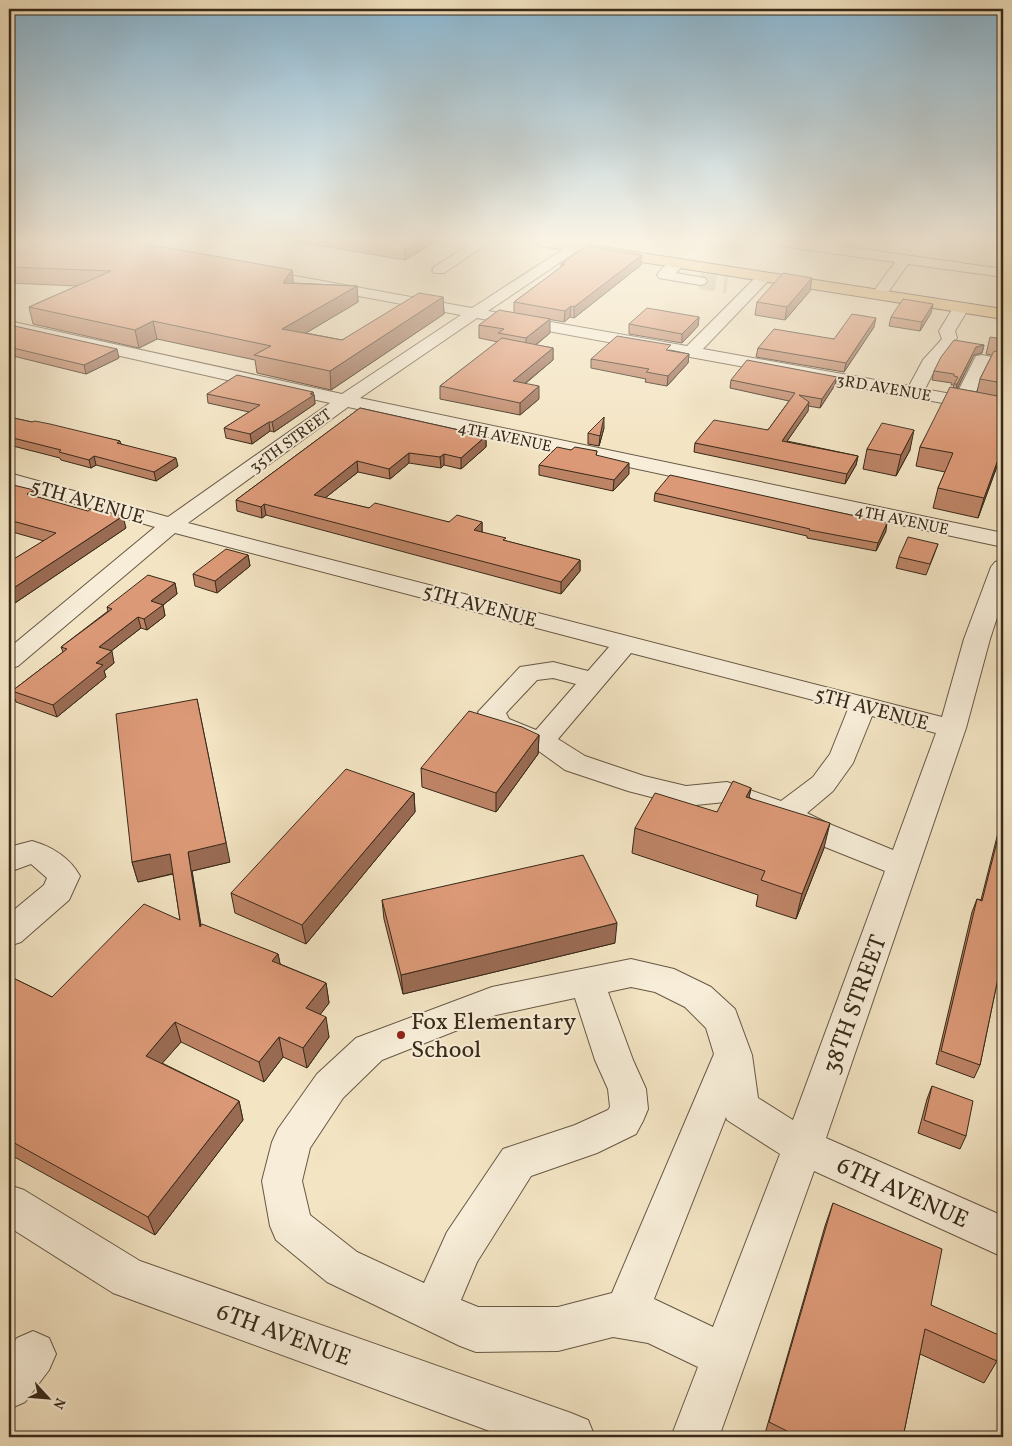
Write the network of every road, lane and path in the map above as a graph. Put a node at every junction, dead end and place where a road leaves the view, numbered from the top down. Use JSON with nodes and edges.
{"nodes":[{"id":1,"x":454,"y":308,"type":"edge"},
{"id":2,"x":480,"y":308,"type":"edge"},
{"id":3,"x":733,"y":308,"type":"edge"},
{"id":4,"x":961,"y":308,"type":"edge"},
{"id":5,"x":964,"y":308,"type":"edge"},
{"id":6,"x":474,"y":312,"type":"junction"},
{"id":7,"x":1003,"y":314,"type":"edge"},
{"id":8,"x":9,"y":326,"type":"edge"},
{"id":9,"x":691,"y":352,"type":"junction"},
{"id":10,"x":1003,"y":364,"type":"edge"},
{"id":11,"x":975,"y":374,"type":"junction"},
{"id":12,"x":1003,"y":378,"type":"edge"},
{"id":13,"x":914,"y":393,"type":"junction"},
{"id":14,"x":344,"y":401,"type":"junction"},
{"id":15,"x":962,"y":401,"type":"junction"},
{"id":16,"x":1003,"y":409,"type":"edge"},
{"id":17,"x":9,"y":479,"type":"edge"},
{"id":18,"x":171,"y":525,"type":"junction"},
{"id":19,"x":1003,"y":540,"type":"edge"},
{"id":20,"x":1003,"y":567,"type":"edge"},
{"id":21,"x":626,"y":644,"type":"junction"},
{"id":22,"x":9,"y":661,"type":"edge"},
{"id":23,"x":592,"y":680,"type":"junction"},
{"id":24,"x":863,"y":705,"type":"junction"},
{"id":25,"x":952,"y":728,"type":"junction"},
{"id":26,"x":541,"y":741,"type":"junction"},
{"id":27,"x":785,"y":814,"type":"junction"},
{"id":28,"x":9,"y":861,"type":"edge"},
{"id":29,"x":903,"y":866,"type":"junction"},
{"id":30,"x":9,"y":933,"type":"edge"},
{"id":31,"x":587,"y":982,"type":"junction"},
{"id":32,"x":732,"y":1054,"type":"junction"},
{"id":33,"x":803,"y":1147,"type":"junction"},
{"id":34,"x":9,"y":1204,"type":"edge"},
{"id":35,"x":1003,"y":1237,"type":"edge"},
{"id":36,"x":434,"y":1310,"type":"junction"},
{"id":37,"x":625,"y":1317,"type":"junction"},
{"id":38,"x":724,"y":1356,"type":"junction"},
{"id":39,"x":571,"y":1437,"type":"edge"},
{"id":40,"x":695,"y":1437,"type":"edge"}],
"edges":[{"from":1,"to":6,"type":"street","name":"3RD AVENUE"},
{"from":2,"to":6,"type":"street","name":"35TH STREET"},
{"from":3,"to":9,"type":"street"},
{"from":4,"to":13,"type":"street"},
{"from":5,"to":7,"type":"main road"},
{"from":6,"to":9,"type":"street","name":"3RD AVENUE"},
{"from":6,"to":14,"type":"street","name":"35TH STREET"},
{"from":8,"to":14,"type":"street","name":"4TH AVENUE"},
{"from":9,"to":13,"type":"street","name":"3RD AVENUE"},
{"from":10,"to":11,"type":"street"},
{"from":11,"to":12,"type":"street"},
{"from":11,"to":15,"type":"street"},
{"from":13,"to":15,"type":"street","name":"3RD AVENUE"},
{"from":14,"to":18,"type":"street","name":"35TH STREET"},
{"from":14,"to":19,"type":"street","name":"4TH AVENUE"},
{"from":15,"to":16,"type":"street","name":"3RD AVENUE"},
{"from":17,"to":18,"type":"street","name":"5TH AVENUE"},
{"from":18,"to":21,"type":"street","name":"5TH AVENUE"},
{"from":18,"to":22,"type":"street","name":"35TH STREET"},
{"from":20,"to":25,"type":"street","name":"38TH STREET"},
{"from":21,"to":23,"type":"street"},
{"from":21,"to":24,"type":"street","name":"5TH AVENUE"},
{"from":23,"to":26,"type":"street"},
{"from":23,"to":26,"type":"street"},
{"from":24,"to":25,"type":"street","name":"5TH AVENUE"},
{"from":24,"to":27,"type":"street"},
{"from":25,"to":29,"type":"street","name":"38TH STREET"},
{"from":26,"to":27,"type":"street"},
{"from":27,"to":29,"type":"street"},
{"from":28,"to":30,"type":"street"},
{"from":29,"to":33,"type":"street","name":"38TH STREET"},
{"from":31,"to":32,"type":"street","name":"6TH AVENUE"},
{"from":31,"to":36,"type":"street"},
{"from":31,"to":36,"type":"street","name":"6TH AVENUE"},
{"from":32,"to":33,"type":"street","name":"6TH AVENUE"},
{"from":32,"to":37,"type":"street"},
{"from":33,"to":35,"type":"street","name":"6TH AVENUE"},
{"from":33,"to":38,"type":"street","name":"38TH STREET"},
{"from":34,"to":39,"type":"street","name":"6TH AVENUE"},
{"from":36,"to":37,"type":"street","name":"6TH AVENUE"},
{"from":37,"to":38,"type":"street","name":"6TH AVENUE"},
{"from":38,"to":40,"type":"street","name":"38TH STREET"}]}
